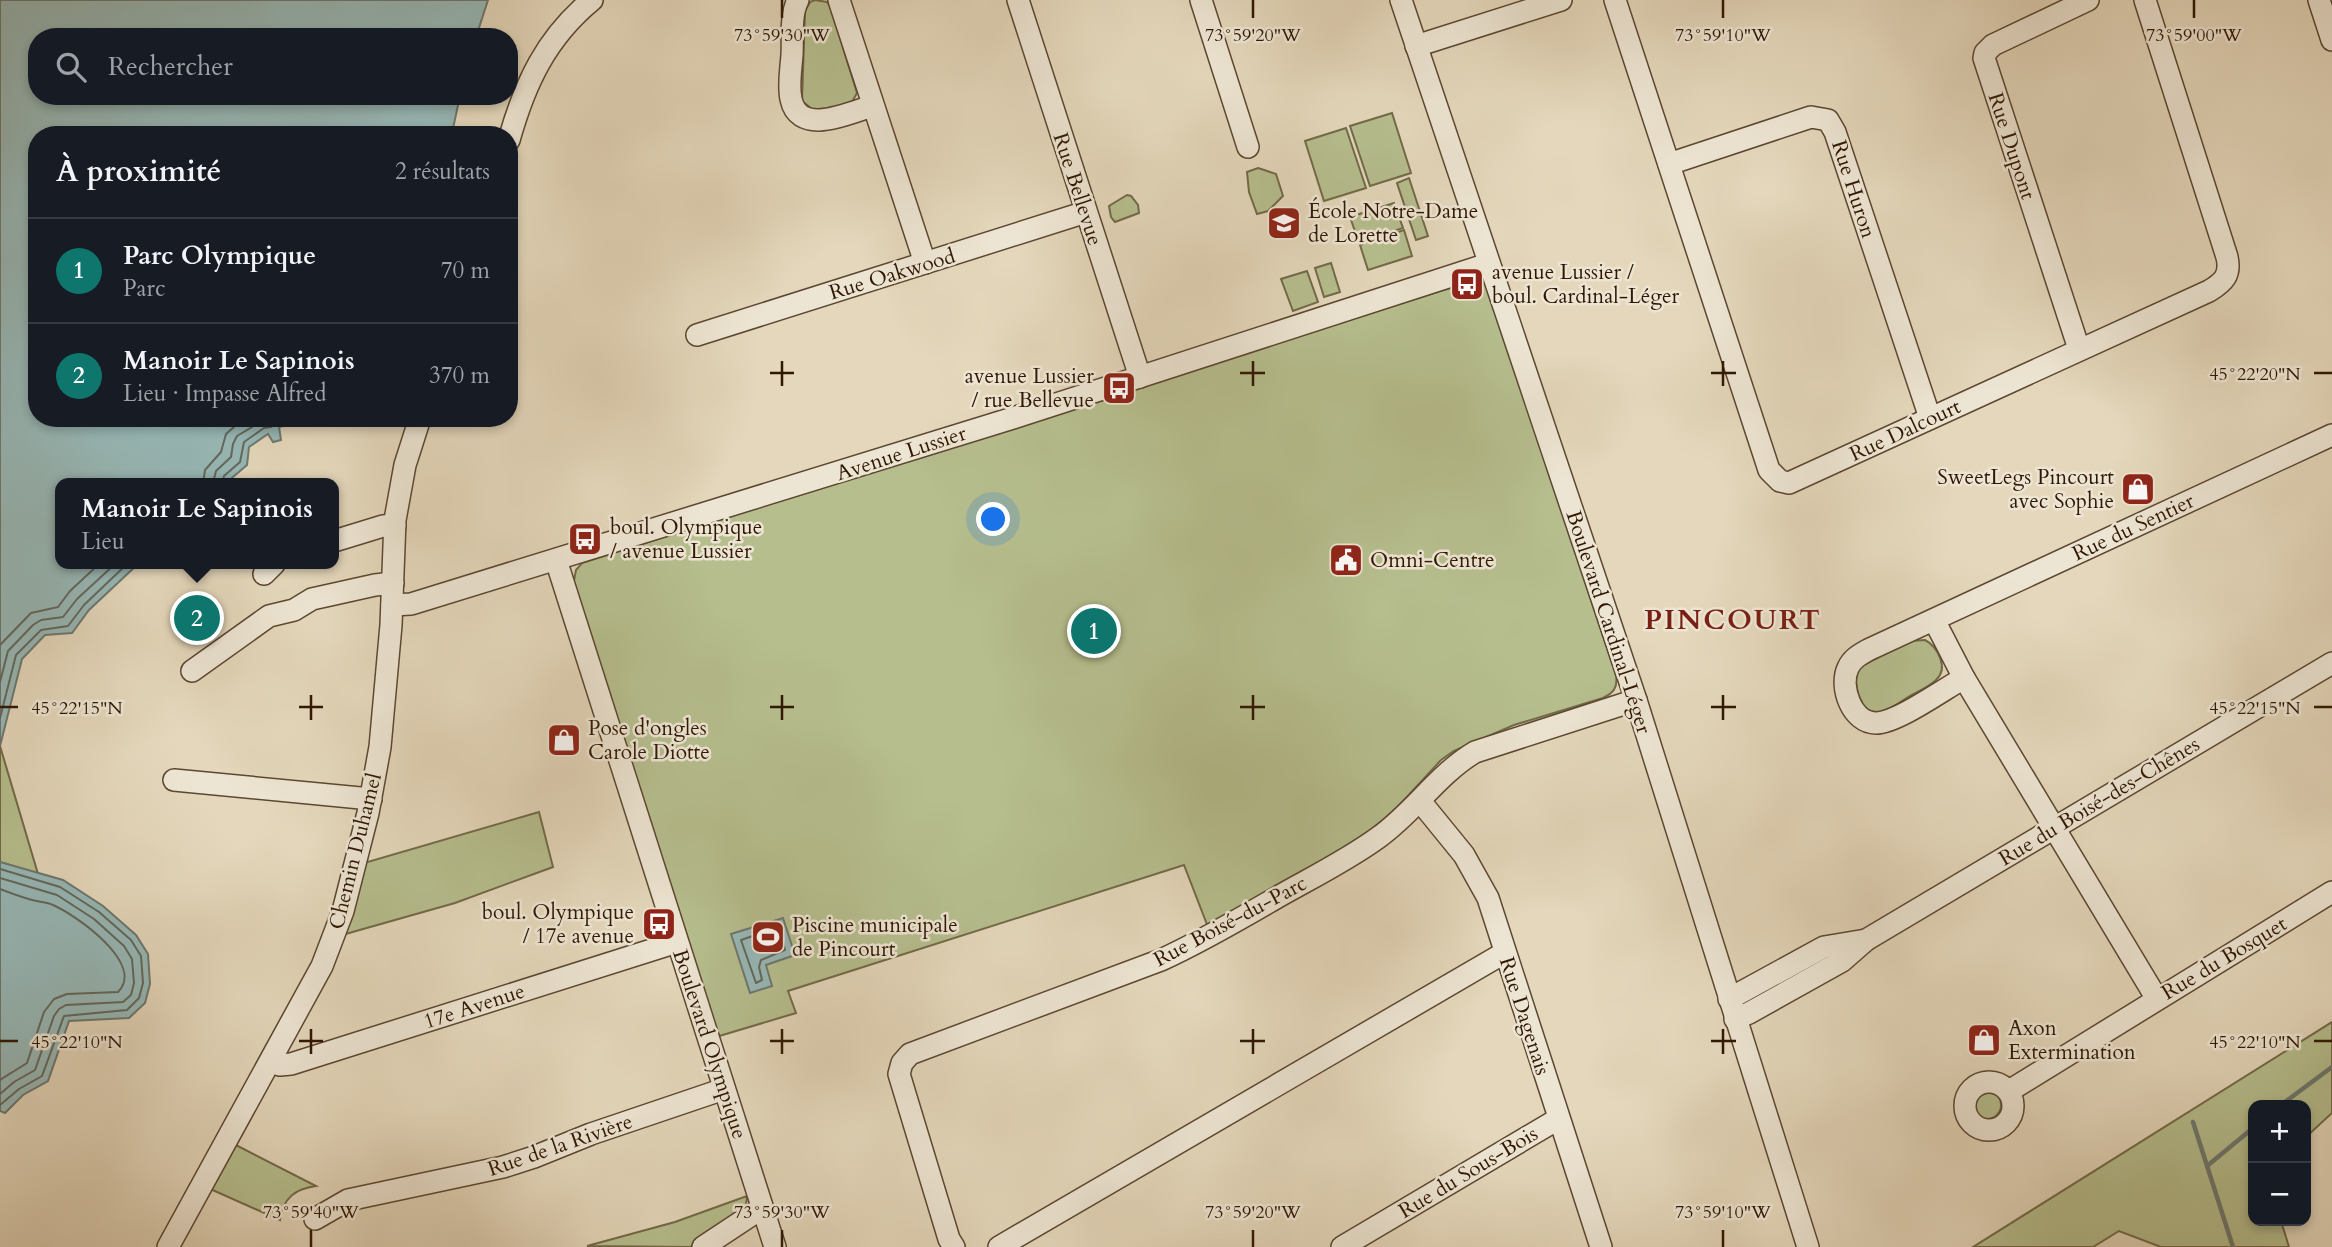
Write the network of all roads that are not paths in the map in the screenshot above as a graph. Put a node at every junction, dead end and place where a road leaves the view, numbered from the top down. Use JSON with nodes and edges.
{"nodes":[{"id":1,"x":592,"y":0,"type":"edge"},
{"id":2,"x":798,"y":0,"type":"edge"},
{"id":3,"x":839,"y":0,"type":"edge"},
{"id":4,"x":1018,"y":0,"type":"edge"},
{"id":5,"x":1201,"y":0,"type":"edge"},
{"id":6,"x":1401,"y":0,"type":"edge"},
{"id":7,"x":1561,"y":0,"type":"edge"},
{"id":8,"x":1615,"y":0,"type":"edge"},
{"id":9,"x":2088,"y":0,"type":"edge"},
{"id":10,"x":2145,"y":0,"type":"edge"},
{"id":11,"x":2319,"y":0,"type":"edge"},
{"id":12,"x":2332,"y":40,"type":"edge"},
{"id":13,"x":1416,"y":46,"type":"junction"},
{"id":14,"x":872,"y":106,"type":"junction"},
{"id":15,"x":514,"y":126,"type":"edge"},
{"id":16,"x":1248,"y":147,"type":"dead end"},
{"id":17,"x":1669,"y":164,"type":"junction"},
{"id":18,"x":1086,"y":212,"type":"junction"},
{"id":19,"x":925,"y":263,"type":"junction"},
{"id":20,"x":1488,"y":264,"type":"junction"},
{"id":21,"x":697,"y":335,"type":"dead end"},
{"id":22,"x":2079,"y":349,"type":"junction"},
{"id":23,"x":1140,"y":377,"type":"junction"},
{"id":24,"x":1930,"y":418,"type":"junction"},
{"id":25,"x":417,"y":427,"type":"edge"},
{"id":26,"x":2332,"y":435,"type":"edge"},
{"id":27,"x":395,"y":525,"type":"junction"},
{"id":28,"x":339,"y":539,"type":"edge"},
{"id":29,"x":556,"y":560,"type":"junction"},
{"id":30,"x":393,"y":583,"type":"junction"},
{"id":31,"x":392,"y":605,"type":"junction"},
{"id":32,"x":1934,"y":620,"type":"junction"},
{"id":33,"x":2332,"y":663,"type":"edge"},
{"id":34,"x":191,"y":671,"type":"dead end"},
{"id":35,"x":1964,"y":678,"type":"junction"},
{"id":36,"x":1636,"y":700,"type":"junction"},
{"id":37,"x":174,"y":780,"type":"dead end"},
{"id":38,"x":371,"y":799,"type":"junction"},
{"id":39,"x":1420,"y":801,"type":"junction"},
{"id":40,"x":2054,"y":828,"type":"junction"},
{"id":41,"x":2332,"y":892,"type":"edge"},
{"id":42,"x":677,"y":942,"type":"junction"},
{"id":43,"x":1504,"y":953,"type":"junction"},
{"id":44,"x":2157,"y":999,"type":"junction"},
{"id":45,"x":1732,"y":1009,"type":"junction"},
{"id":46,"x":271,"y":1062,"type":"junction"},
{"id":47,"x":724,"y":1089,"type":"junction"},
{"id":48,"x":2009,"y":1091,"type":"dead end"},
{"id":49,"x":1558,"y":1119,"type":"junction"},
{"id":50,"x":762,"y":1208,"type":"junction"},
{"id":51,"x":315,"y":1219,"type":"dead end"},
{"id":52,"x":168,"y":1247,"type":"edge"},
{"id":53,"x":703,"y":1247,"type":"edge"},
{"id":54,"x":775,"y":1247,"type":"edge"},
{"id":55,"x":954,"y":1247,"type":"edge"},
{"id":56,"x":999,"y":1247,"type":"edge"},
{"id":57,"x":1342,"y":1247,"type":"edge"},
{"id":58,"x":1601,"y":1247,"type":"edge"},
{"id":59,"x":1808,"y":1247,"type":"edge"}],
"edges":[{"from":1,"to":15,"type":"street"},
{"from":2,"to":14,"type":"street"},
{"from":3,"to":14,"type":"street"},
{"from":4,"to":18,"type":"street","name":"Rue Bellevue"},
{"from":5,"to":16,"type":"street"},
{"from":6,"to":13,"type":"street","name":"Boulevard Cardinal-Léger"},
{"from":7,"to":13,"type":"street"},
{"from":8,"to":17,"type":"street","name":"Rue Dalcourt"},
{"from":9,"to":22,"type":"street","name":"Rue Dupont"},
{"from":10,"to":22,"type":"street","name":"Rue Dalcourt"},
{"from":11,"to":12,"type":"street"},
{"from":13,"to":20,"type":"street","name":"Boulevard Cardinal-Léger"},
{"from":14,"to":19,"type":"street"},
{"from":17,"to":24,"type":"street","name":"Rue Huron"},
{"from":17,"to":24,"type":"street","name":"Rue Dalcourt"},
{"from":18,"to":19,"type":"street","name":"Rue Oakwood"},
{"from":18,"to":23,"type":"street","name":"Rue Bellevue"},
{"from":19,"to":21,"type":"street","name":"Rue Oakwood"},
{"from":20,"to":23,"type":"street","name":"Avenue Lussier"},
{"from":20,"to":36,"type":"street","name":"Boulevard Cardinal-Léger"},
{"from":22,"to":24,"type":"street","name":"Rue Dalcourt"},
{"from":23,"to":29,"type":"street","name":"Avenue Lussier"},
{"from":25,"to":27,"type":"street","name":"Chemin Duhamel"},
{"from":26,"to":32,"type":"street","name":"Rue du Sentier"},
{"from":27,"to":28,"type":"street"},
{"from":27,"to":30,"type":"street","name":"Chemin Duhamel"},
{"from":29,"to":31,"type":"street","name":"Avenue Lussier"},
{"from":29,"to":42,"type":"street","name":"Boulevard Olympique"},
{"from":30,"to":31,"type":"street","name":"Chemin Duhamel"},
{"from":30,"to":34,"type":"street"},
{"from":31,"to":38,"type":"street","name":"Chemin Duhamel"},
{"from":32,"to":35,"type":"street"},
{"from":32,"to":35,"type":"street","name":"Rue du Sentier"},
{"from":33,"to":40,"type":"street","name":"Rue du Boisé-des-Chênes"},
{"from":35,"to":40,"type":"street"},
{"from":36,"to":39,"type":"street","name":"Rue Boisé-du-Parc"},
{"from":36,"to":45,"type":"street","name":"Boulevard Cardinal-Léger"},
{"from":37,"to":38,"type":"street"},
{"from":38,"to":46,"type":"street","name":"Chemin Duhamel"},
{"from":39,"to":43,"type":"street","name":"Rue Dagenais"},
{"from":39,"to":55,"type":"street","name":"Rue Boisé-du-Parc"},
{"from":40,"to":44,"type":"street"},
{"from":40,"to":45,"type":"street","name":"Rue du Boisé-des-Chênes"},
{"from":41,"to":44,"type":"street","name":"Rue du Bosquet"},
{"from":42,"to":46,"type":"street","name":"17e Avenue"},
{"from":42,"to":47,"type":"street","name":"Boulevard Olympique"},
{"from":43,"to":49,"type":"street","name":"Rue Dagenais"},
{"from":43,"to":56,"type":"street"},
{"from":44,"to":48,"type":"street","name":"Rue du Bosquet"},
{"from":45,"to":59,"type":"street","name":"Boulevard Cardinal-Léger"},
{"from":46,"to":52,"type":"street","name":"Chemin Duhamel"},
{"from":47,"to":50,"type":"street","name":"Boulevard Olympique"},
{"from":47,"to":51,"type":"street","name":"Rue de la Rivière"},
{"from":49,"to":57,"type":"street","name":"Rue du Sous-Bois"},
{"from":49,"to":58,"type":"street","name":"Rue Dagenais"},
{"from":50,"to":53,"type":"street"},
{"from":50,"to":54,"type":"street","name":"Boulevard Olympique"}]}
